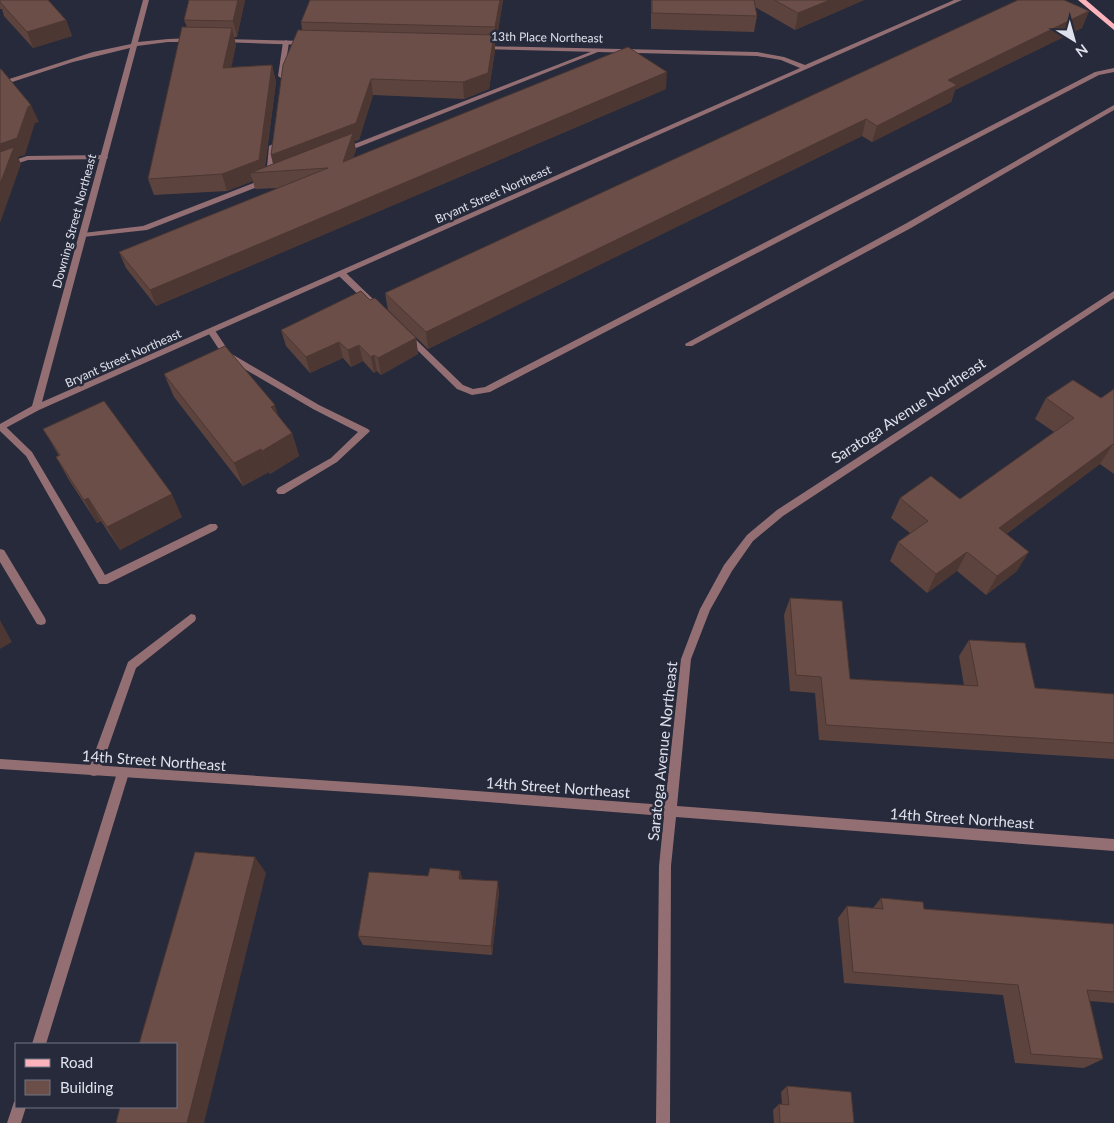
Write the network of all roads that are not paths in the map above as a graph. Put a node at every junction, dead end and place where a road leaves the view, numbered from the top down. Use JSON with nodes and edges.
{"nodes":[{"id":1,"x":146,"y":0,"type":"edge"},
{"id":2,"x":959,"y":0,"type":"edge"},
{"id":3,"x":1082,"y":0,"type":"edge"},
{"id":4,"x":1114,"y":28,"type":"edge"},
{"id":5,"x":202,"y":40,"type":"edge"},
{"id":6,"x":212,"y":40,"type":"edge"},
{"id":7,"x":286,"y":42,"type":"junction"},
{"id":8,"x":313,"y":43,"type":"edge"},
{"id":9,"x":135,"y":44,"type":"junction"},
{"id":10,"x":475,"y":47,"type":"edge"},
{"id":11,"x":600,"y":50,"type":"junction"},
{"id":12,"x":806,"y":68,"type":"junction"},
{"id":13,"x":1114,"y":70,"type":"edge"},
{"id":14,"x":0,"y":84,"type":"edge"},
{"id":15,"x":281,"y":84,"type":"edge"},
{"id":16,"x":1114,"y":107,"type":"edge"},
{"id":17,"x":274,"y":141,"type":"edge"},
{"id":18,"x":333,"y":154,"type":"edge"},
{"id":19,"x":104,"y":157,"type":"junction"},
{"id":20,"x":0,"y":167,"type":"edge"},
{"id":21,"x":278,"y":176,"type":"edge"},
{"id":22,"x":270,"y":179,"type":"junction"},
{"id":23,"x":83,"y":235,"type":"junction"},
{"id":24,"x":342,"y":274,"type":"junction"},
{"id":25,"x":1114,"y":294,"type":"edge"},
{"id":26,"x":375,"y":305,"type":"edge"},
{"id":27,"x":211,"y":331,"type":"junction"},
{"id":28,"x":403,"y":332,"type":"edge"},
{"id":29,"x":689,"y":344,"type":"dead end"},
{"id":30,"x":36,"y":408,"type":"junction"},
{"id":31,"x":0,"y":427,"type":"edge"},
{"id":32,"x":281,"y":491,"type":"dead end"},
{"id":33,"x":213,"y":527,"type":"dead end"},
{"id":34,"x":0,"y":553,"type":"edge"},
{"id":35,"x":191,"y":618,"type":"dead end"},
{"id":36,"x":41,"y":621,"type":"dead end"},
{"id":37,"x":0,"y":764,"type":"edge"},
{"id":38,"x":94,"y":771,"type":"junction"},
{"id":39,"x":123,"y":773,"type":"junction"},
{"id":40,"x":671,"y":811,"type":"junction"},
{"id":41,"x":1114,"y":845,"type":"edge"},
{"id":42,"x":39,"y":1043,"type":"edge"},
{"id":43,"x":19,"y":1108,"type":"edge"},
{"id":44,"x":14,"y":1123,"type":"edge"},
{"id":45,"x":663,"y":1123,"type":"edge"}],
"edges":[{"from":1,"to":9,"type":"street","name":"Downing Street Northeast"},
{"from":2,"to":12,"type":"street","name":"Bryant Street Northeast"},
{"from":3,"to":4,"type":"main road"},
{"from":5,"to":9,"type":"street"},
{"from":6,"to":7,"type":"street"},
{"from":7,"to":8,"type":"street"},
{"from":7,"to":15,"type":"street"},
{"from":9,"to":14,"type":"street"},
{"from":9,"to":19,"type":"street","name":"Downing Street Northeast"},
{"from":10,"to":11,"type":"street","name":"13th Place Northeast"},
{"from":11,"to":12,"type":"street","name":"13th Place Northeast"},
{"from":11,"to":18,"type":"street"},
{"from":12,"to":24,"type":"street","name":"Bryant Street Northeast"},
{"from":13,"to":28,"type":"street"},
{"from":16,"to":29,"type":"street"},
{"from":17,"to":22,"type":"street"},
{"from":19,"to":20,"type":"street"},
{"from":19,"to":23,"type":"street","name":"Downing Street Northeast"},
{"from":21,"to":22,"type":"street"},
{"from":22,"to":23,"type":"street"},
{"from":23,"to":30,"type":"street","name":"Downing Street Northeast"},
{"from":24,"to":26,"type":"street"},
{"from":24,"to":27,"type":"street","name":"Bryant Street Northeast"},
{"from":25,"to":40,"type":"street","name":"Saratoga Avenue Northeast"},
{"from":27,"to":30,"type":"street","name":"Bryant Street Northeast"},
{"from":27,"to":32,"type":"street"},
{"from":30,"to":31,"type":"street"},
{"from":31,"to":33,"type":"street"},
{"from":34,"to":36,"type":"street"},
{"from":35,"to":38,"type":"street"},
{"from":37,"to":38,"type":"street","name":"14th Street Northeast"},
{"from":38,"to":39,"type":"street","name":"14th Street Northeast"},
{"from":39,"to":40,"type":"street","name":"14th Street Northeast"},
{"from":39,"to":42,"type":"street"},
{"from":40,"to":41,"type":"street","name":"14th Street Northeast"},
{"from":40,"to":45,"type":"street","name":"Saratoga Avenue Northeast"},
{"from":43,"to":44,"type":"street"}]}
